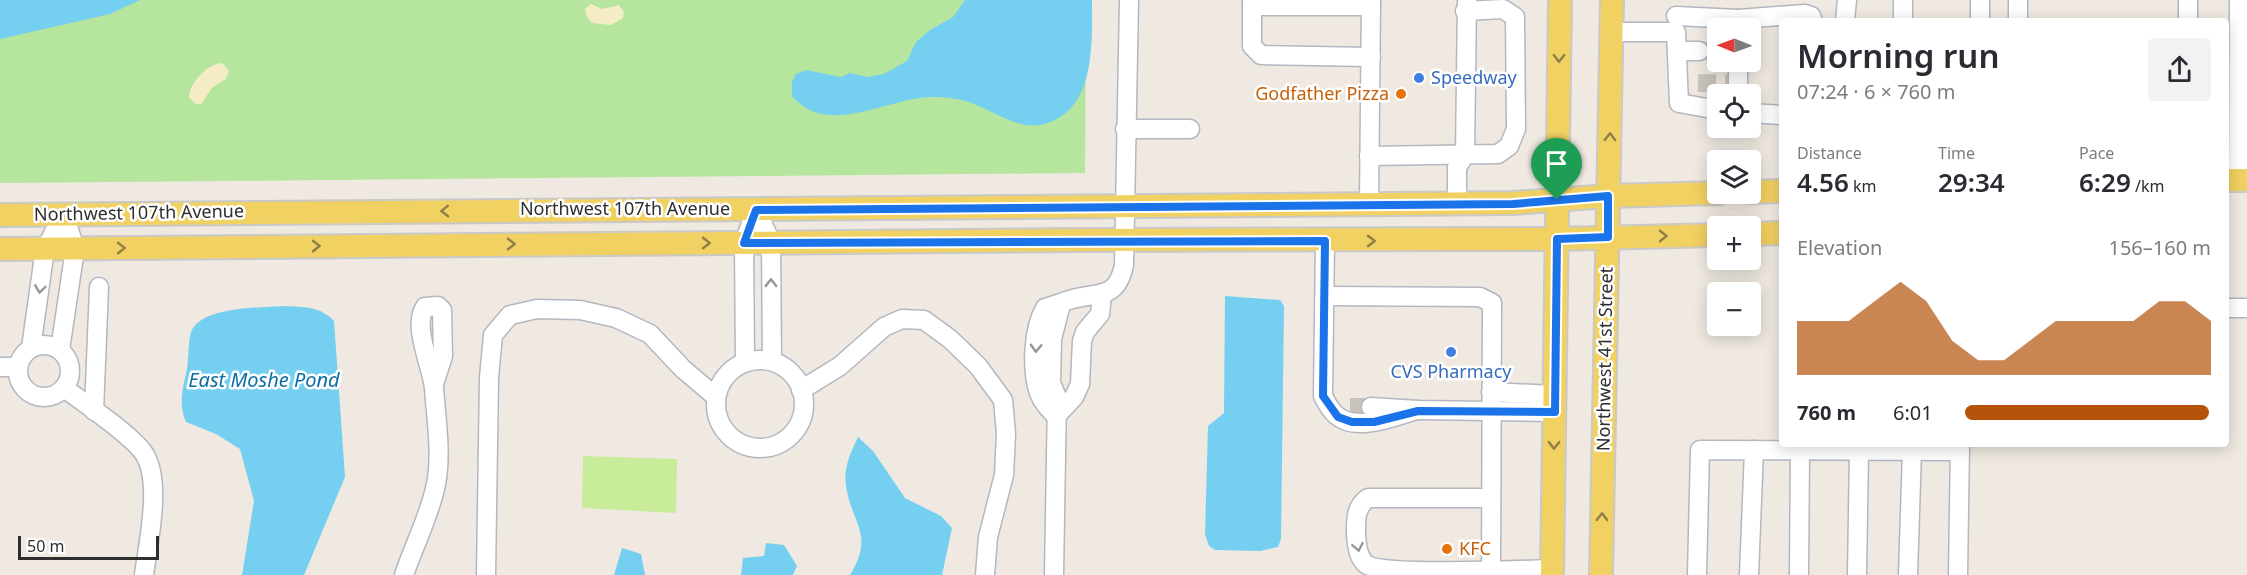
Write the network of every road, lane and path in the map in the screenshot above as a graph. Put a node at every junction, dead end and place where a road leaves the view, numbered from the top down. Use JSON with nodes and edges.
{"nodes":[{"id":1,"x":1129,"y":0,"type":"edge"},
{"id":2,"x":1560,"y":0,"type":"edge"},
{"id":3,"x":1612,"y":0,"type":"edge"},
{"id":4,"x":1846,"y":0,"type":"edge"},
{"id":5,"x":1904,"y":0,"type":"edge"},
{"id":6,"x":1980,"y":0,"type":"edge"},
{"id":7,"x":2018,"y":0,"type":"edge"},
{"id":8,"x":2188,"y":0,"type":"edge"},
{"id":9,"x":2239,"y":0,"type":"edge"},
{"id":10,"x":1252,"y":3,"type":"edge"},
{"id":11,"x":1371,"y":3,"type":"edge"},
{"id":12,"x":1466,"y":5,"type":"edge"},
{"id":13,"x":1676,"y":16,"type":"edge"},
{"id":14,"x":1812,"y":18,"type":"edge"},
{"id":15,"x":1845,"y":18,"type":"edge"},
{"id":16,"x":1903,"y":18,"type":"edge"},
{"id":17,"x":1980,"y":18,"type":"edge"},
{"id":18,"x":2018,"y":18,"type":"edge"},
{"id":19,"x":2188,"y":18,"type":"edge"},
{"id":20,"x":1707,"y":20,"type":"edge"},
{"id":21,"x":1761,"y":21,"type":"edge"},
{"id":22,"x":1611,"y":32,"type":"junction"},
{"id":23,"x":1677,"y":51,"type":"junction"},
{"id":24,"x":1699,"y":51,"type":"tunnel mouth"},
{"id":25,"x":1371,"y":57,"type":"junction"},
{"id":26,"x":1707,"y":108,"type":"edge"},
{"id":27,"x":1761,"y":114,"type":"edge"},
{"id":28,"x":1779,"y":115,"type":"edge"},
{"id":29,"x":1125,"y":129,"type":"junction"},
{"id":30,"x":1190,"y":129,"type":"dead end"},
{"id":31,"x":1465,"y":155,"type":"junction"},
{"id":32,"x":1369,"y":156,"type":"junction"},
{"id":33,"x":2237,"y":180,"type":"edge"},
{"id":34,"x":1779,"y":191,"type":"edge"},
{"id":35,"x":1761,"y":192,"type":"edge"},
{"id":36,"x":1707,"y":193,"type":"edge"},
{"id":37,"x":1608,"y":196,"type":"junction"},
{"id":38,"x":1557,"y":200,"type":"junction"},
{"id":39,"x":1369,"y":204,"type":"junction"},
{"id":40,"x":1457,"y":204,"type":"junction"},
{"id":41,"x":1127,"y":206,"type":"junction"},
{"id":42,"x":756,"y":210,"type":"junction"},
{"id":43,"x":64,"y":214,"type":"junction"},
{"id":44,"x":0,"y":215,"type":"edge"},
{"id":45,"x":1779,"y":233,"type":"edge"},
{"id":46,"x":1761,"y":234,"type":"edge"},
{"id":47,"x":1707,"y":235,"type":"edge"},
{"id":48,"x":1608,"y":237,"type":"junction"},
{"id":49,"x":1557,"y":239,"type":"junction"},
{"id":50,"x":1125,"y":240,"type":"junction"},
{"id":51,"x":1325,"y":241,"type":"junction"},
{"id":52,"x":771,"y":242,"type":"junction"},
{"id":53,"x":744,"y":243,"type":"junction"},
{"id":54,"x":0,"y":249,"type":"edge"},
{"id":55,"x":45,"y":249,"type":"junction"},
{"id":56,"x":75,"y":249,"type":"junction"},
{"id":57,"x":99,"y":287,"type":"dead end"},
{"id":58,"x":1102,"y":295,"type":"junction"},
{"id":59,"x":1325,"y":296,"type":"junction"},
{"id":60,"x":2229,"y":308,"type":"edge"},
{"id":61,"x":2247,"y":308,"type":"edge"},
{"id":62,"x":35,"y":321,"type":"junction"},
{"id":63,"x":745,"y":323,"type":"junction"},
{"id":64,"x":771,"y":323,"type":"junction"},
{"id":65,"x":64,"y":327,"type":"junction"},
{"id":66,"x":31,"y":348,"type":"junction"},
{"id":67,"x":60,"y":350,"type":"junction"},
{"id":68,"x":772,"y":361,"type":"junction"},
{"id":69,"x":745,"y":362,"type":"junction"},
{"id":70,"x":9,"y":367,"type":"edge"},
{"id":71,"x":1080,"y":377,"type":"junction"},
{"id":72,"x":1044,"y":378,"type":"junction"},
{"id":73,"x":434,"y":384,"type":"dead end"},
{"id":74,"x":64,"y":388,"type":"junction"},
{"id":75,"x":801,"y":390,"type":"junction"},
{"id":76,"x":1491,"y":392,"type":"junction"},
{"id":77,"x":716,"y":397,"type":"junction"},
{"id":78,"x":1326,"y":402,"type":"junction"},
{"id":79,"x":1555,"y":403,"type":"junction"},
{"id":80,"x":1350,"y":407,"type":"tunnel mouth"},
{"id":81,"x":1371,"y":407,"type":"tunnel mouth"},
{"id":82,"x":94,"y":411,"type":"junction"},
{"id":83,"x":1418,"y":411,"type":"junction"},
{"id":84,"x":1491,"y":412,"type":"junction"},
{"id":85,"x":1056,"y":416,"type":"junction"},
{"id":86,"x":1960,"y":448,"type":"edge"},
{"id":87,"x":1754,"y":450,"type":"junction"},
{"id":88,"x":1800,"y":450,"type":"junction"},
{"id":89,"x":1859,"y":450,"type":"junction"},
{"id":90,"x":1912,"y":451,"type":"junction"},
{"id":91,"x":1490,"y":498,"type":"junction"},
{"id":92,"x":1552,"y":572,"type":"edge"},
{"id":93,"x":1491,"y":573,"type":"edge"},
{"id":94,"x":144,"y":575,"type":"edge"},
{"id":95,"x":404,"y":575,"type":"edge"},
{"id":96,"x":486,"y":575,"type":"edge"},
{"id":97,"x":986,"y":575,"type":"edge"},
{"id":98,"x":1054,"y":575,"type":"edge"},
{"id":99,"x":1601,"y":575,"type":"edge"},
{"id":100,"x":1697,"y":575,"type":"edge"},
{"id":101,"x":1749,"y":575,"type":"edge"},
{"id":102,"x":1799,"y":575,"type":"edge"},
{"id":103,"x":1857,"y":575,"type":"edge"},
{"id":104,"x":1908,"y":575,"type":"edge"},
{"id":105,"x":1958,"y":575,"type":"edge"}],
"edges":[{"from":1,"to":29,"type":"street"},
{"from":2,"to":38,"type":"main road","one_way":true},
{"from":3,"to":22,"type":"main road","name":"Northwest 41st Street"},
{"from":4,"to":15,"type":"street"},
{"from":5,"to":16,"type":"street"},
{"from":6,"to":17,"type":"street"},
{"from":7,"to":18,"type":"street"},
{"from":8,"to":19,"type":"street"},
{"from":9,"to":33,"type":"street"},
{"from":10,"to":11,"type":"street"},
{"from":10,"to":25,"type":"street"},
{"from":11,"to":25,"type":"street"},
{"from":12,"to":31,"type":"street"},
{"from":12,"to":31,"type":"street"},
{"from":13,"to":20,"type":"street"},
{"from":13,"to":22,"type":"street"},
{"from":13,"to":23,"type":"street"},
{"from":14,"to":21,"type":"street"},
{"from":37,"to":22,"type":"main road","name":"Northwest 41st Street","one_way":true},
{"from":23,"to":24,"type":"street"},
{"from":23,"to":26,"type":"street"},
{"from":25,"to":32,"type":"street"},
{"from":27,"to":28,"type":"street"},
{"from":29,"to":30,"type":"street"},
{"from":29,"to":41,"type":"street"},
{"from":31,"to":32,"type":"street"},
{"from":31,"to":40,"type":"street"},
{"from":32,"to":39,"type":"street"},
{"from":34,"to":35,"type":"main road"},
{"from":36,"to":37,"type":"main road","name":"Northwest 107th Avenue"},
{"from":37,"to":38,"type":"main road","name":"Northwest 107th Avenue"},
{"from":37,"to":48,"type":"main road","name":"Northwest 41st Street"},
{"from":38,"to":40,"type":"main road","name":"Northwest 107th Avenue"},
{"from":38,"to":49,"type":"main road"},
{"from":39,"to":40,"type":"main road","name":"Northwest 107th Avenue"},
{"from":39,"to":41,"type":"main road","name":"Northwest 107th Avenue"},
{"from":41,"to":42,"type":"main road","name":"Northwest 107th Avenue"},
{"from":41,"to":50,"type":"street"},
{"from":42,"to":43,"type":"main road","name":"Northwest 107th Avenue","one_way":true},
{"from":42,"to":52,"type":"street"},
{"from":42,"to":53,"type":"street"},
{"from":43,"to":44,"type":"main road","name":"Northwest 107th Avenue"},
{"from":43,"to":55,"type":"street"},
{"from":43,"to":56,"type":"street"},
{"from":45,"to":46,"type":"main road"},
{"from":48,"to":47,"type":"main road","name":"Northwest 107th Avenue","one_way":true},
{"from":48,"to":49,"type":"main road","name":"Northwest 107th Avenue"},
{"from":99,"to":48,"type":"main road","name":"Northwest 41st Street","one_way":true},
{"from":51,"to":49,"type":"main road","name":"Northwest 107th Avenue","one_way":true},
{"from":49,"to":79,"type":"main road"},
{"from":50,"to":51,"type":"main road","name":"Northwest 107th Avenue"},
{"from":50,"to":52,"type":"main road","name":"Northwest 107th Avenue"},
{"from":50,"to":58,"type":"street"},
{"from":51,"to":59,"type":"street"},
{"from":52,"to":53,"type":"main road","name":"Northwest 107th Avenue"},
{"from":64,"to":52,"type":"street","one_way":true},
{"from":56,"to":53,"type":"main road","name":"Northwest 107th Avenue","one_way":true},
{"from":53,"to":63,"type":"street"},
{"from":54,"to":55,"type":"main road","name":"Northwest 107th Avenue"},
{"from":55,"to":56,"type":"main road","name":"Northwest 107th Avenue"},
{"from":55,"to":62,"type":"street","one_way":true},
{"from":56,"to":65,"type":"street"},
{"from":57,"to":82,"type":"street"},
{"from":58,"to":71,"type":"street"},
{"from":58,"to":72,"type":"street","one_way":true},
{"from":59,"to":76,"type":"street"},
{"from":59,"to":78,"type":"street"},
{"from":60,"to":61,"type":"street"},
{"from":62,"to":65,"type":"street"},
{"from":62,"to":66,"type":"street"},
{"from":63,"to":64,"type":"street"},
{"from":63,"to":69,"type":"street"},
{"from":64,"to":68,"type":"street"},
{"from":65,"to":67,"type":"street"},
{"from":66,"to":67,"type":"street"},
{"from":66,"to":70,"type":"street"},
{"from":67,"to":74,"type":"street"},
{"from":68,"to":69,"type":"street"},
{"from":68,"to":75,"type":"street"},
{"from":69,"to":77,"type":"street"},
{"from":70,"to":74,"type":"street"},
{"from":71,"to":72,"type":"street"},
{"from":71,"to":85,"type":"street"},
{"from":72,"to":85,"type":"street"},
{"from":73,"to":95,"type":"street"},
{"from":74,"to":82,"type":"street"},
{"from":75,"to":77,"type":"street"},
{"from":75,"to":97,"type":"street"},
{"from":76,"to":79,"type":"street"},
{"from":76,"to":84,"type":"street"},
{"from":77,"to":96,"type":"street"},
{"from":78,"to":80,"type":"street"},
{"from":78,"to":83,"type":"street"},
{"from":79,"to":84,"type":"street"},
{"from":79,"to":92,"type":"main road","one_way":true},
{"from":81,"to":83,"type":"street"},
{"from":82,"to":94,"type":"street"},
{"from":83,"to":84,"type":"street"},
{"from":84,"to":91,"type":"street"},
{"from":85,"to":98,"type":"street"},
{"from":86,"to":90,"type":"street"},
{"from":86,"to":105,"type":"street"},
{"from":87,"to":88,"type":"street"},
{"from":87,"to":100,"type":"street"},
{"from":87,"to":101,"type":"street"},
{"from":88,"to":89,"type":"street"},
{"from":88,"to":102,"type":"street"},
{"from":89,"to":90,"type":"street"},
{"from":89,"to":103,"type":"street"},
{"from":90,"to":104,"type":"street"},
{"from":91,"to":93,"type":"street"},
{"from":91,"to":93,"type":"street","one_way":true},
{"from":92,"to":93,"type":"street"}]}
